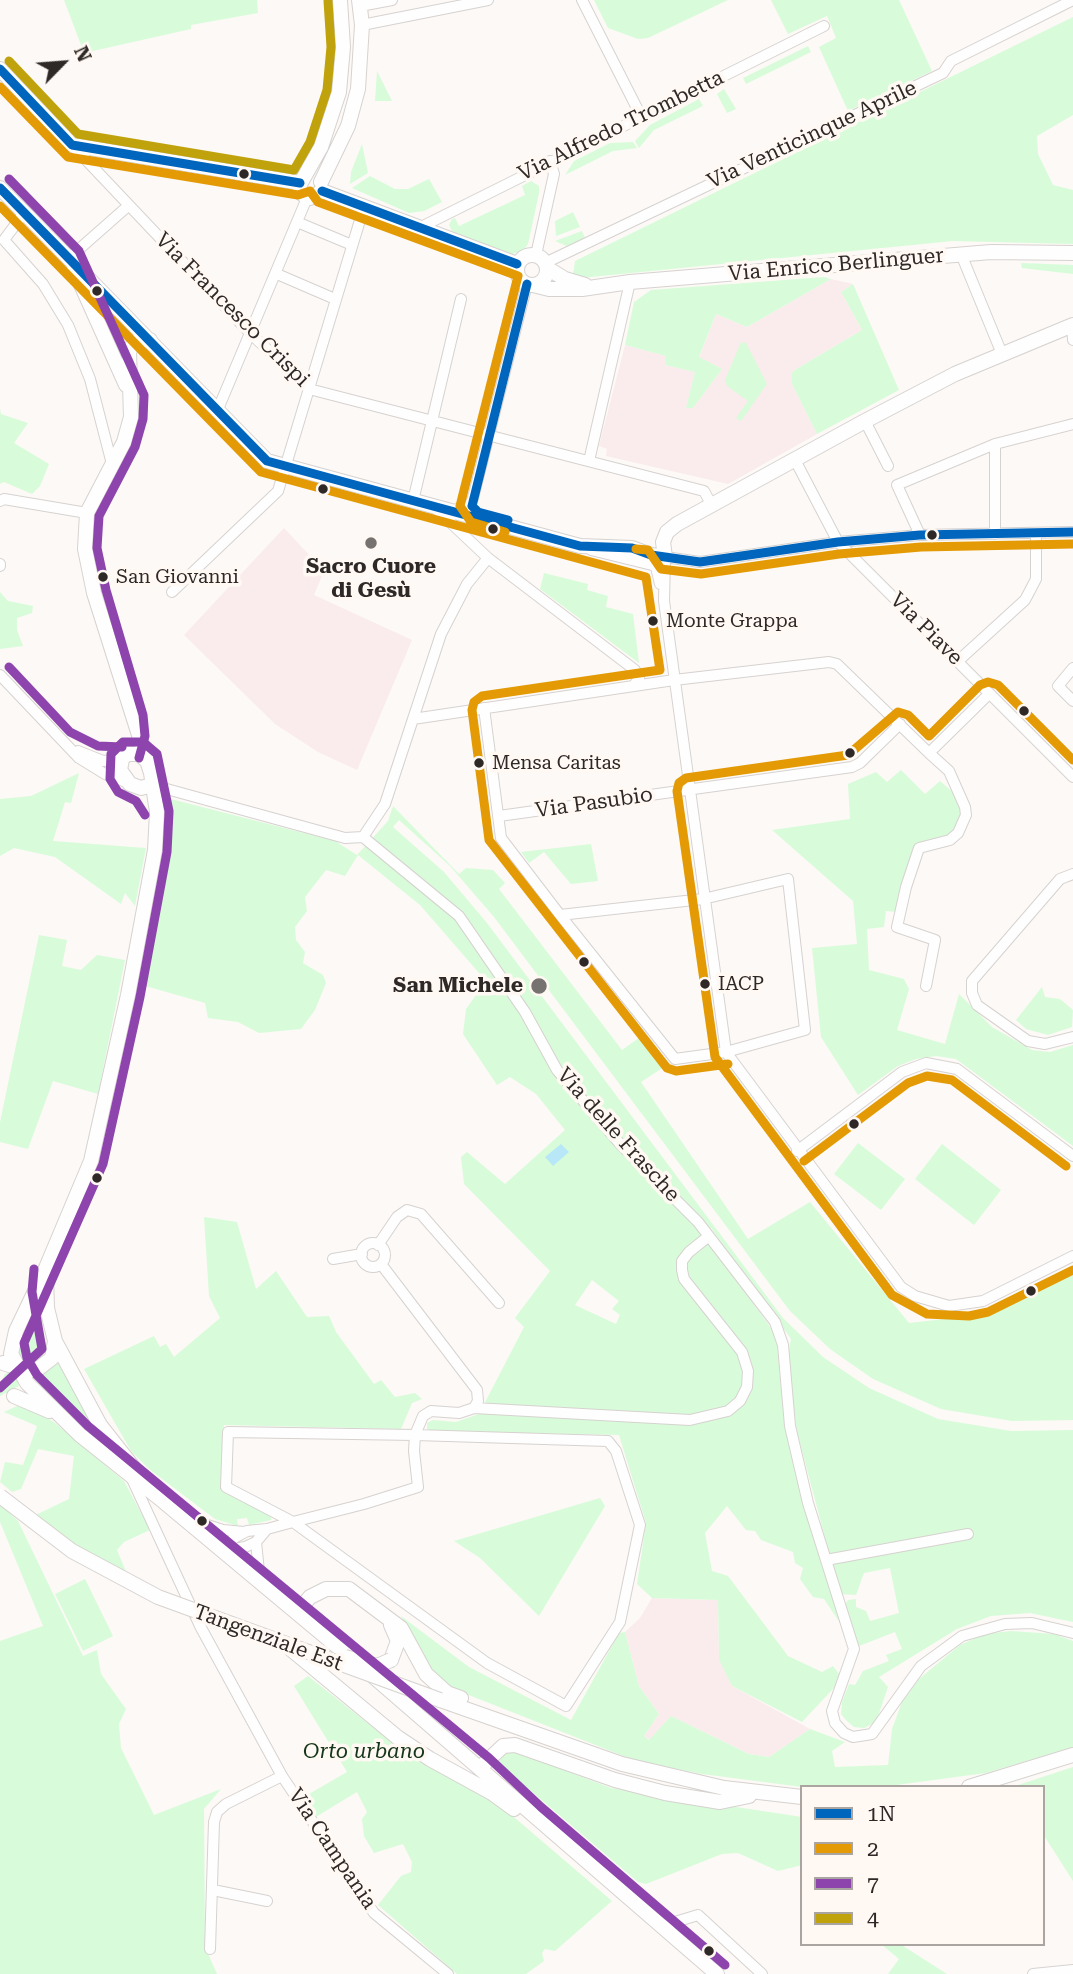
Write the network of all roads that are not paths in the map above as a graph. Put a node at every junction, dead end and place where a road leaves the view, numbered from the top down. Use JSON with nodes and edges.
{"nodes":[{"id":1,"x":340,"y":0,"type":"edge"},
{"id":2,"x":392,"y":0,"type":"edge"},
{"id":3,"x":488,"y":0,"type":"edge"},
{"id":4,"x":582,"y":0,"type":"edge"},
{"id":5,"x":1073,"y":0,"type":"edge"},
{"id":6,"x":359,"y":3,"type":"edge"},
{"id":7,"x":362,"y":25,"type":"junction"},
{"id":8,"x":824,"y":26,"type":"dead end"},
{"id":9,"x":0,"y":69,"type":"edge"},
{"id":10,"x":641,"y":116,"type":"junction"},
{"id":11,"x":72,"y":145,"type":"junction"},
{"id":12,"x":550,"y":161,"type":"junction"},
{"id":13,"x":303,"y":180,"type":"junction"},
{"id":14,"x":321,"y":187,"type":"junction"},
{"id":15,"x":0,"y":188,"type":"edge"},
{"id":16,"x":307,"y":198,"type":"junction"},
{"id":17,"x":128,"y":206,"type":"junction"},
{"id":18,"x":364,"y":207,"type":"junction"},
{"id":19,"x":24,"y":213,"type":"junction"},
{"id":20,"x":297,"y":222,"type":"junction"},
{"id":21,"x":419,"y":228,"type":"junction"},
{"id":22,"x":352,"y":245,"type":"junction"},
{"id":23,"x":1073,"y":253,"type":"edge"},
{"id":24,"x":961,"y":254,"type":"junction"},
{"id":25,"x":69,"y":258,"type":"junction"},
{"id":26,"x":543,"y":262,"type":"junction"},
{"id":27,"x":517,"y":264,"type":"junction"},
{"id":28,"x":277,"y":274,"type":"junction"},
{"id":29,"x":630,"y":282,"type":"junction"},
{"id":30,"x":530,"y":285,"type":"junction"},
{"id":31,"x":600,"y":286,"type":"junction"},
{"id":32,"x":335,"y":299,"type":"junction"},
{"id":33,"x":461,"y":299,"type":"dead end"},
{"id":34,"x":1073,"y":330,"type":"edge"},
{"id":35,"x":250,"y":333,"type":"junction"},
{"id":36,"x":150,"y":340,"type":"junction"},
{"id":37,"x":1002,"y":354,"type":"junction"},
{"id":38,"x":309,"y":388,"type":"junction"},
{"id":39,"x":131,"y":398,"type":"junction"},
{"id":40,"x":218,"y":409,"type":"junction"},
{"id":41,"x":429,"y":420,"type":"junction"},
{"id":42,"x":865,"y":421,"type":"junction"},
{"id":43,"x":1073,"y":424,"type":"edge"},
{"id":44,"x":489,"y":437,"type":"junction"},
{"id":45,"x":995,"y":444,"type":"junction"},
{"id":46,"x":795,"y":460,"type":"junction"},
{"id":47,"x":589,"y":461,"type":"junction"},
{"id":48,"x":112,"y":464,"type":"junction"},
{"id":49,"x":285,"y":466,"type":"junction"},
{"id":50,"x":888,"y":466,"type":"dead end"},
{"id":51,"x":745,"y":487,"type":"junction"},
{"id":52,"x":704,"y":491,"type":"junction"},
{"id":53,"x":0,"y":501,"type":"edge"},
{"id":54,"x":412,"y":501,"type":"junction"},
{"id":55,"x":434,"y":507,"type":"junction"},
{"id":56,"x":705,"y":509,"type":"junction"},
{"id":57,"x":87,"y":513,"type":"junction"},
{"id":58,"x":1073,"y":532,"type":"edge"},
{"id":59,"x":1035,"y":533,"type":"junction"},
{"id":60,"x":995,"y":534,"type":"junction"},
{"id":61,"x":920,"y":535,"type":"junction"},
{"id":62,"x":838,"y":542,"type":"junction"},
{"id":63,"x":580,"y":546,"type":"junction"},
{"id":64,"x":665,"y":557,"type":"junction"},
{"id":65,"x":488,"y":558,"type":"junction"},
{"id":66,"x":172,"y":592,"type":"dead end"},
{"id":67,"x":664,"y":601,"type":"junction"},
{"id":68,"x":958,"y":661,"type":"junction"},
{"id":69,"x":1073,"y":668,"type":"edge"},
{"id":70,"x":0,"y":675,"type":"edge"},
{"id":71,"x":674,"y":680,"type":"junction"},
{"id":72,"x":634,"y":686,"type":"junction"},
{"id":73,"x":989,"y":694,"type":"junction"},
{"id":74,"x":1073,"y":701,"type":"edge"},
{"id":75,"x":484,"y":708,"type":"junction"},
{"id":76,"x":131,"y":717,"type":"junction"},
{"id":77,"x":413,"y":719,"type":"junction"},
{"id":78,"x":900,"y":724,"type":"junction"},
{"id":79,"x":63,"y":742,"type":"junction"},
{"id":80,"x":929,"y":753,"type":"junction"},
{"id":81,"x":125,"y":756,"type":"junction"},
{"id":82,"x":147,"y":761,"type":"junction"},
{"id":83,"x":1073,"y":777,"type":"edge"},
{"id":84,"x":126,"y":782,"type":"junction"},
{"id":85,"x":146,"y":787,"type":"junction"},
{"id":86,"x":689,"y":790,"type":"junction"},
{"id":87,"x":499,"y":816,"type":"junction"},
{"id":88,"x":363,"y":837,"type":"junction"},
{"id":89,"x":1073,"y":874,"type":"edge"},
{"id":90,"x":703,"y":899,"type":"junction"},
{"id":91,"x":560,"y":915,"type":"junction"},
{"id":92,"x":926,"y":986,"type":"dead end"},
{"id":93,"x":1073,"y":1037,"type":"edge"},
{"id":94,"x":726,"y":1052,"type":"junction"},
{"id":95,"x":797,"y":1152,"type":"junction"},
{"id":96,"x":1073,"y":1156,"type":"edge"},
{"id":97,"x":709,"y":1236,"type":"junction"},
{"id":98,"x":378,"y":1245,"type":"junction"},
{"id":99,"x":362,"y":1254,"type":"junction"},
{"id":100,"x":1073,"y":1256,"type":"edge"},
{"id":101,"x":333,"y":1259,"type":"dead end"},
{"id":102,"x":381,"y":1264,"type":"junction"},
{"id":103,"x":46,"y":1268,"type":"junction"},
{"id":104,"x":499,"y":1303,"type":"dead end"},
{"id":105,"x":21,"y":1325,"type":"junction"},
{"id":106,"x":54,"y":1337,"type":"junction"},
{"id":107,"x":11,"y":1345,"type":"junction"},
{"id":108,"x":1,"y":1367,"type":"edge"},
{"id":109,"x":24,"y":1376,"type":"junction"},
{"id":110,"x":14,"y":1395,"type":"junction"},
{"id":111,"x":0,"y":1404,"type":"edge"},
{"id":112,"x":474,"y":1408,"type":"junction"},
{"id":113,"x":64,"y":1422,"type":"junction"},
{"id":114,"x":415,"y":1435,"type":"junction"},
{"id":115,"x":132,"y":1479,"type":"junction"},
{"id":116,"x":0,"y":1496,"type":"edge"},
{"id":117,"x":163,"y":1501,"type":"junction"},
{"id":118,"x":183,"y":1517,"type":"junction"},
{"id":119,"x":293,"y":1522,"type":"junction"},
{"id":120,"x":154,"y":1525,"type":"junction"},
{"id":121,"x":267,"y":1529,"type":"junction"},
{"id":122,"x":247,"y":1531,"type":"junction"},
{"id":123,"x":968,"y":1534,"type":"dead end"},
{"id":124,"x":256,"y":1542,"type":"junction"},
{"id":125,"x":223,"y":1551,"type":"junction"},
{"id":126,"x":825,"y":1560,"type":"junction"},
{"id":127,"x":260,"y":1581,"type":"junction"},
{"id":128,"x":297,"y":1612,"type":"junction"},
{"id":129,"x":383,"y":1612,"type":"junction"},
{"id":130,"x":1073,"y":1633,"type":"edge"},
{"id":131,"x":286,"y":1645,"type":"junction"},
{"id":132,"x":549,"y":1737,"type":"junction"},
{"id":133,"x":1073,"y":1755,"type":"edge"},
{"id":134,"x":481,"y":1767,"type":"junction"},
{"id":135,"x":282,"y":1776,"type":"junction"},
{"id":136,"x":977,"y":1785,"type":"edge"},
{"id":137,"x":761,"y":1794,"type":"junction"},
{"id":138,"x":800,"y":1797,"type":"edge"},
{"id":139,"x":533,"y":1816,"type":"junction"},
{"id":140,"x":213,"y":1890,"type":"junction"},
{"id":141,"x":267,"y":1901,"type":"dead end"},
{"id":142,"x":662,"y":1926,"type":"junction"},
{"id":143,"x":211,"y":1949,"type":"dead end"},
{"id":144,"x":1068,"y":1971,"type":"edge"},
{"id":145,"x":448,"y":1974,"type":"edge"},
{"id":146,"x":717,"y":1974,"type":"edge"},
{"id":147,"x":762,"y":1974,"type":"edge"},
{"id":148,"x":1033,"y":1974,"type":"edge"}],
"edges":[{"from":1,"to":13,"type":"main road"},
{"from":2,"to":6,"type":"street"},
{"from":3,"to":7,"type":"street"},
{"from":4,"to":10,"type":"street"},
{"from":5,"to":26,"type":"street","name":"Via Venticinque Aprile"},
{"from":6,"to":7,"type":"main road"},
{"from":7,"to":14,"type":"main road"},
{"from":8,"to":10,"type":"street","name":"Via Alfredo Trombetta"},
{"from":9,"to":11,"type":"main road","name":"Via Francesco Crispi"},
{"from":10,"to":12,"type":"street","name":"Via Alfredo Trombetta"},
{"from":11,"to":13,"type":"main road"},
{"from":11,"to":17,"type":"street","name":"Via Francesco Crispi"},
{"from":12,"to":21,"type":"street","name":"Via Alfredo Trombetta"},
{"from":12,"to":26,"type":"street"},
{"from":13,"to":14,"type":"main road"},
{"from":13,"to":16,"type":"main road"},
{"from":14,"to":16,"type":"main road"},
{"from":14,"to":18,"type":"main road"},
{"from":15,"to":19,"type":"main road"},
{"from":16,"to":20,"type":"street"},
{"from":17,"to":25,"type":"street"},
{"from":17,"to":35,"type":"street","name":"Via Francesco Crispi"},
{"from":18,"to":21,"type":"main road"},
{"from":18,"to":22,"type":"street"},
{"from":19,"to":25,"type":"main road"},
{"from":19,"to":48,"type":"street"},
{"from":20,"to":22,"type":"street"},
{"from":20,"to":28,"type":"street"},
{"from":21,"to":27,"type":"main road"},
{"from":22,"to":32,"type":"street"},
{"from":23,"to":24,"type":"main road","name":"Via Enrico Berlinguer"},
{"from":24,"to":29,"type":"main road","name":"Via Enrico Berlinguer"},
{"from":24,"to":37,"type":"street"},
{"from":25,"to":36,"type":"main road"},
{"from":25,"to":39,"type":"main road"},
{"from":26,"to":27,"type":"main road"},
{"from":26,"to":30,"type":"main road"},
{"from":26,"to":31,"type":"main road","name":"Via Enrico Berlinguer"},
{"from":27,"to":30,"type":"main road"},
{"from":28,"to":32,"type":"street"},
{"from":28,"to":35,"type":"street"},
{"from":29,"to":31,"type":"main road","name":"Via Enrico Berlinguer"},
{"from":29,"to":47,"type":"street"},
{"from":30,"to":31,"type":"main road","name":"Via Enrico Berlinguer"},
{"from":30,"to":44,"type":"street"},
{"from":32,"to":38,"type":"street"},
{"from":33,"to":41,"type":"street"},
{"from":34,"to":37,"type":"main road"},
{"from":35,"to":38,"type":"street","name":"Via Francesco Crispi"},
{"from":35,"to":40,"type":"street"},
{"from":36,"to":39,"type":"main road"},
{"from":36,"to":40,"type":"main road"},
{"from":37,"to":42,"type":"main road"},
{"from":38,"to":41,"type":"street","name":"Via Francesco Crispi"},
{"from":38,"to":49,"type":"street"},
{"from":39,"to":48,"type":"main road"},
{"from":40,"to":49,"type":"main road"},
{"from":41,"to":44,"type":"street","name":"Via Francesco Crispi"},
{"from":41,"to":54,"type":"street"},
{"from":42,"to":46,"type":"main road"},
{"from":42,"to":50,"type":"street"},
{"from":43,"to":45,"type":"street"},
{"from":44,"to":47,"type":"street","name":"Via Francesco Crispi"},
{"from":44,"to":55,"type":"street"},
{"from":45,"to":60,"type":"street"},
{"from":45,"to":61,"type":"street"},
{"from":46,"to":51,"type":"main road"},
{"from":46,"to":62,"type":"street","name":"Via Piave"},
{"from":47,"to":52,"type":"street","name":"Via Francesco Crispi"},
{"from":48,"to":57,"type":"main road"},
{"from":49,"to":54,"type":"main road"},
{"from":49,"to":66,"type":"street"},
{"from":51,"to":52,"type":"street","name":"Via Francesco Crispi"},
{"from":51,"to":56,"type":"main road"},
{"from":52,"to":56,"type":"street"},
{"from":53,"to":57,"type":"street"},
{"from":54,"to":55,"type":"main road"},
{"from":55,"to":63,"type":"main road"},
{"from":55,"to":65,"type":"street"},
{"from":56,"to":64,"type":"main road"},
{"from":57,"to":76,"type":"main road"},
{"from":58,"to":59,"type":"street"},
{"from":59,"to":60,"type":"street"},
{"from":59,"to":68,"type":"street"},
{"from":60,"to":61,"type":"street"},
{"from":61,"to":62,"type":"street"},
{"from":62,"to":64,"type":"street"},
{"from":62,"to":68,"type":"street","name":"Via Piave"},
{"from":63,"to":64,"type":"main road"},
{"from":63,"to":67,"type":"street"},
{"from":64,"to":67,"type":"street"},
{"from":65,"to":72,"type":"street"},
{"from":65,"to":77,"type":"street"},
{"from":67,"to":71,"type":"street"},
{"from":68,"to":73,"type":"street","name":"Via Piave"},
{"from":69,"to":74,"type":"street"},
{"from":70,"to":79,"type":"street"},
{"from":71,"to":72,"type":"street"},
{"from":71,"to":78,"type":"street"},
{"from":71,"to":86,"type":"street"},
{"from":72,"to":75,"type":"street"},
{"from":73,"to":80,"type":"street"},
{"from":73,"to":83,"type":"street","name":"Via Piave"},
{"from":75,"to":77,"type":"street"},
{"from":75,"to":87,"type":"street"},
{"from":76,"to":81,"type":"main road"},
{"from":76,"to":82,"type":"main road"},
{"from":77,"to":88,"type":"street"},
{"from":78,"to":80,"type":"street"},
{"from":78,"to":86,"type":"street","name":"Via Pasubio"},
{"from":79,"to":81,"type":"street"},
{"from":79,"to":84,"type":"street"},
{"from":80,"to":92,"type":"street"},
{"from":81,"to":82,"type":"main road"},
{"from":81,"to":84,"type":"main road"},
{"from":82,"to":85,"type":"main road"},
{"from":84,"to":85,"type":"main road"},
{"from":85,"to":88,"type":"street"},
{"from":85,"to":103,"type":"main road"},
{"from":86,"to":87,"type":"street","name":"Via Pasubio"},
{"from":86,"to":90,"type":"street"},
{"from":87,"to":91,"type":"street"},
{"from":88,"to":97,"type":"street","name":"Via delle Frasche"},
{"from":89,"to":93,"type":"street"},
{"from":90,"to":91,"type":"street"},
{"from":90,"to":94,"type":"street"},
{"from":90,"to":94,"type":"street"},
{"from":91,"to":94,"type":"street"},
{"from":94,"to":95,"type":"street"},
{"from":95,"to":96,"type":"street"},
{"from":95,"to":100,"type":"street"},
{"from":97,"to":112,"type":"street"},
{"from":97,"to":126,"type":"street","name":"Via delle Frasche"},
{"from":98,"to":99,"type":"street"},
{"from":98,"to":102,"type":"street"},
{"from":98,"to":104,"type":"street"},
{"from":99,"to":101,"type":"street"},
{"from":99,"to":102,"type":"street"},
{"from":102,"to":112,"type":"street"},
{"from":103,"to":105,"type":"main road"},
{"from":103,"to":106,"type":"main road"},
{"from":105,"to":106,"type":"main road"},
{"from":105,"to":107,"type":"main road"},
{"from":106,"to":109,"type":"main road"},
{"from":106,"to":117,"type":"main road"},
{"from":107,"to":108,"type":"main road"},
{"from":107,"to":109,"type":"main road"},
{"from":108,"to":109,"type":"main road"},
{"from":109,"to":110,"type":"main road"},
{"from":109,"to":113,"type":"main road"},
{"from":110,"to":111,"type":"main road"},
{"from":110,"to":113,"type":"main road"},
{"from":112,"to":114,"type":"street"},
{"from":113,"to":115,"type":"main road"},
{"from":114,"to":119,"type":"street"},
{"from":114,"to":119,"type":"street"},
{"from":114,"to":119,"type":"street"},
{"from":115,"to":117,"type":"main road"},
{"from":115,"to":120,"type":"street","name":"Via Campania"},
{"from":116,"to":131,"type":"main road","name":"Tangenziale Est","bridge":true},
{"from":117,"to":118,"type":"main road"},
{"from":117,"to":120,"type":"street"},
{"from":118,"to":122,"type":"street"},
{"from":118,"to":125,"type":"main road"},
{"from":119,"to":121,"type":"street"},
{"from":120,"to":135,"type":"street","name":"Via Campania"},
{"from":121,"to":122,"type":"street"},
{"from":121,"to":124,"type":"street"},
{"from":122,"to":125,"type":"street"},
{"from":123,"to":126,"type":"street"},
{"from":124,"to":125,"type":"street"},
{"from":124,"to":127,"type":"street"},
{"from":125,"to":127,"type":"main road"},
{"from":126,"to":130,"type":"street","name":"Via delle Frasche"},
{"from":127,"to":128,"type":"main road"},
{"from":128,"to":129,"type":"main road"},
{"from":128,"to":134,"type":"main road"},
{"from":129,"to":131,"type":"main road","bridge":true},
{"from":129,"to":132,"type":"main road"},
{"from":131,"to":132,"type":"main road","name":"Tangenziale Est","bridge":true},
{"from":131,"to":139,"type":"main road"},
{"from":132,"to":137,"type":"main road","name":"Tangenziale Est"},
{"from":133,"to":136,"type":"main road"},
{"from":134,"to":137,"type":"main road"},
{"from":134,"to":139,"type":"main road"},
{"from":135,"to":140,"type":"street","name":"Via Campania"},
{"from":135,"to":145,"type":"street","name":"Via Campania"},
{"from":137,"to":138,"type":"main road","name":"Tangenziale Est"},
{"from":139,"to":142,"type":"main road"},
{"from":140,"to":141,"type":"street"},
{"from":140,"to":143,"type":"street","name":"Via Campania"},
{"from":142,"to":146,"type":"main road"},
{"from":142,"to":147,"type":"street"},
{"from":144,"to":148,"type":"street"}]}
